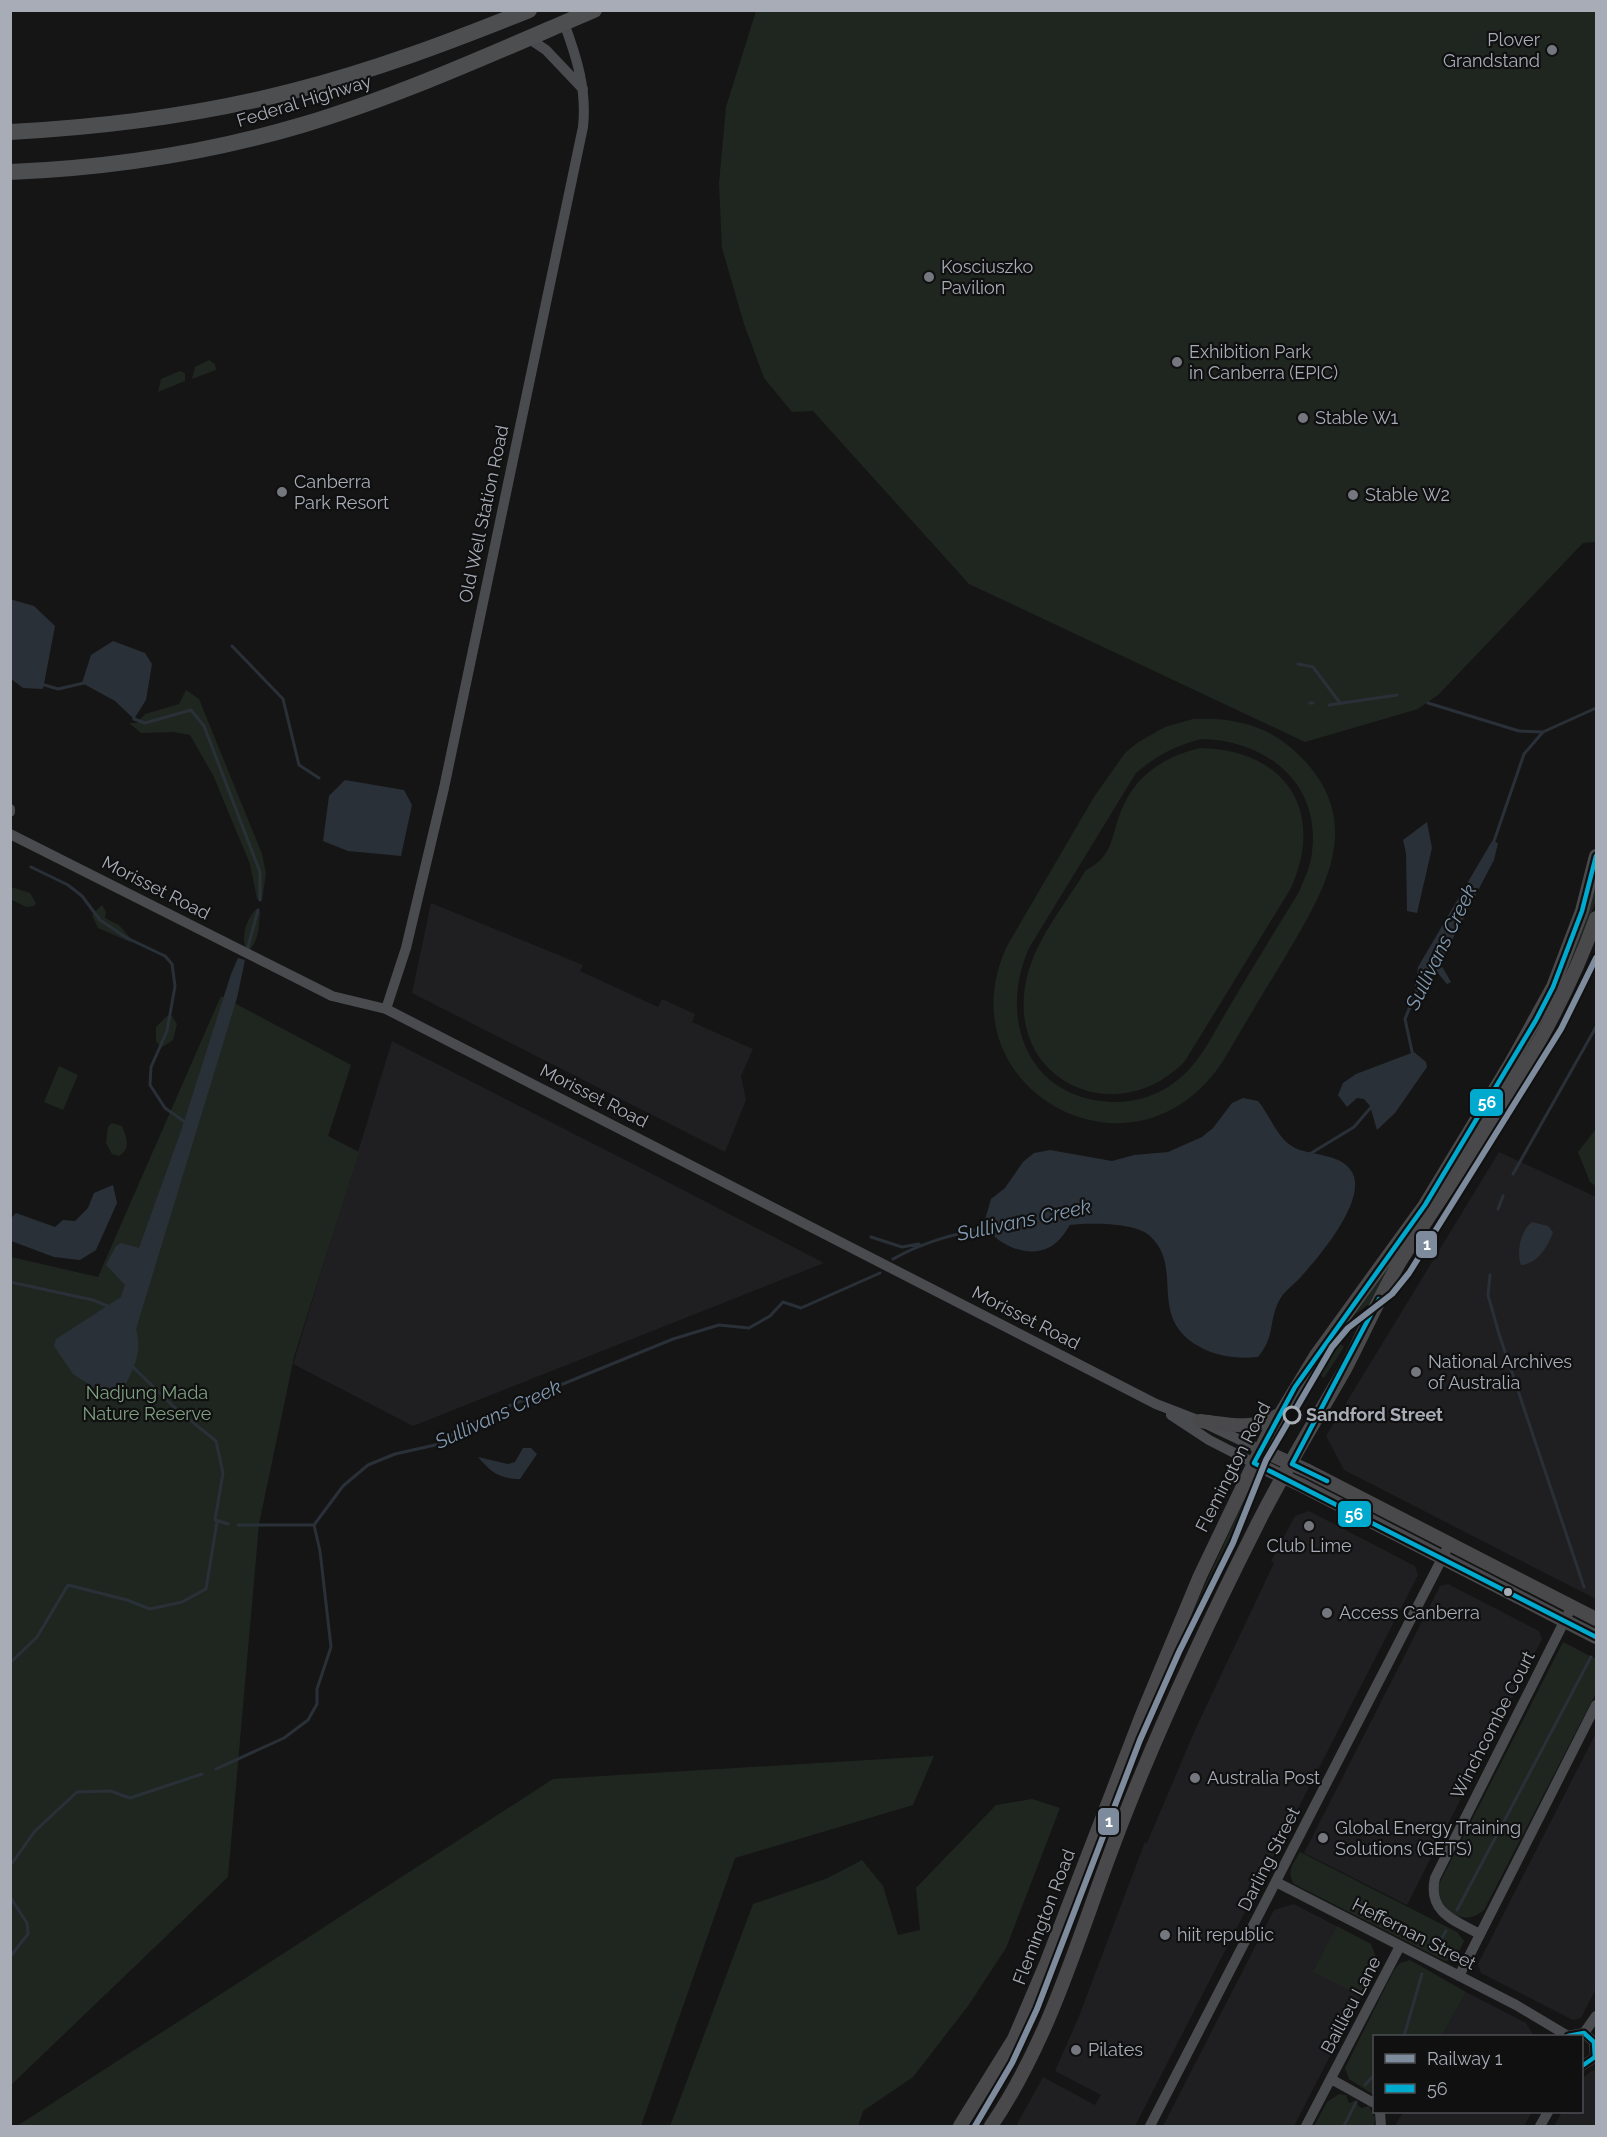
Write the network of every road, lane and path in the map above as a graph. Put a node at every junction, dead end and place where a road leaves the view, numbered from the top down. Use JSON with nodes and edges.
{"nodes":[{"id":1,"x":529,"y":10,"type":"edge"},
{"id":2,"x":594,"y":10,"type":"edge"},
{"id":3,"x":562,"y":17,"type":"edge"},
{"id":4,"x":528,"y":38,"type":"junction"},
{"id":5,"x":583,"y":89,"type":"junction"},
{"id":6,"x":10,"y":132,"type":"edge"},
{"id":7,"x":10,"y":172,"type":"edge"},
{"id":8,"x":10,"y":834,"type":"edge"},
{"id":9,"x":1596,"y":856,"type":"edge"},
{"id":10,"x":1596,"y":918,"type":"edge"},
{"id":11,"x":386,"y":1009,"type":"junction"},
{"id":12,"x":1156,"y":1404,"type":"junction"},
{"id":13,"x":1278,"y":1416,"type":"junction"},
{"id":14,"x":1200,"y":1421,"type":"junction"},
{"id":15,"x":1261,"y":1450,"type":"junction"},
{"id":16,"x":1254,"y":1463,"type":"junction"},
{"id":17,"x":1288,"y":1470,"type":"junction"},
{"id":18,"x":1450,"y":1543,"type":"junction"},
{"id":19,"x":1443,"y":1557,"type":"junction"},
{"id":20,"x":1572,"y":1606,"type":"junction"},
{"id":21,"x":1596,"y":1619,"type":"edge"},
{"id":22,"x":1565,"y":1620,"type":"junction"},
{"id":23,"x":1596,"y":1637,"type":"edge"},
{"id":24,"x":1596,"y":1705,"type":"edge"},
{"id":25,"x":1276,"y":1882,"type":"junction"},
{"id":26,"x":1480,"y":1934,"type":"junction"},
{"id":27,"x":1400,"y":1946,"type":"junction"},
{"id":28,"x":1459,"y":1976,"type":"junction"},
{"id":29,"x":1596,"y":2017,"type":"edge"},
{"id":30,"x":1535,"y":2018,"type":"junction"},
{"id":31,"x":1548,"y":2035,"type":"edge"},
{"id":32,"x":1566,"y":2035,"type":"edge"},
{"id":33,"x":1014,"y":2039,"type":"junction"},
{"id":34,"x":1592,"y":2039,"type":"edge"},
{"id":35,"x":1590,"y":2063,"type":"edge"},
{"id":36,"x":1331,"y":2079,"type":"junction"},
{"id":37,"x":1373,"y":2102,"type":"edge"},
{"id":38,"x":1547,"y":2113,"type":"edge"},
{"id":39,"x":960,"y":2127,"type":"edge"},
{"id":40,"x":968,"y":2127,"type":"edge"},
{"id":41,"x":992,"y":2127,"type":"edge"},
{"id":42,"x":1150,"y":2127,"type":"edge"},
{"id":43,"x":1306,"y":2127,"type":"edge"},
{"id":44,"x":1540,"y":2127,"type":"edge"}],
"edges":[{"from":1,"to":6,"type":"highway","name":"Federal Highway"},
{"from":2,"to":3,"type":"highway","name":"Federal Highway"},
{"from":3,"to":4,"type":"highway","name":"Federal Highway"},
{"from":3,"to":5,"type":"street","name":"Old Well Station Road"},
{"from":4,"to":5,"type":"street"},
{"from":4,"to":7,"type":"highway","name":"Federal Highway"},
{"from":5,"to":11,"type":"street","name":"Old Well Station Road"},
{"from":8,"to":11,"type":"street","name":"Morisset Road"},
{"from":9,"to":13,"type":"main road","name":"Flemington Road"},
{"from":10,"to":17,"type":"main road"},
{"from":11,"to":12,"type":"street","name":"Morisset Road"},
{"from":12,"to":14,"type":"street","name":"Morisset Road"},
{"from":12,"to":16,"type":"street","name":"Morisset Road"},
{"from":13,"to":14,"type":"main road"},
{"from":13,"to":15,"type":"main road","name":"Flemington Road"},
{"from":14,"to":15,"type":"street","name":"Morisset Road"},
{"from":15,"to":16,"type":"main road","name":"Flemington Road"},
{"from":15,"to":17,"type":"main road"},
{"from":16,"to":17,"type":"main road","name":"Morisset Road"},
{"from":16,"to":33,"type":"main road","name":"Flemington Road"},
{"from":17,"to":18,"type":"main road"},
{"from":17,"to":19,"type":"main road"},
{"from":17,"to":41,"type":"main road"},
{"from":18,"to":19,"type":"street","name":"Darling Street"},
{"from":18,"to":20,"type":"main road"},
{"from":19,"to":22,"type":"main road"},
{"from":19,"to":25,"type":"street","name":"Darling Street"},
{"from":20,"to":21,"type":"main road"},
{"from":20,"to":22,"type":"street","name":"Winchcombe Court"},
{"from":22,"to":23,"type":"main road"},
{"from":22,"to":26,"type":"street","name":"Winchcombe Court"},
{"from":24,"to":26,"type":"street"},
{"from":25,"to":27,"type":"street","name":"Heffernan Street"},
{"from":25,"to":42,"type":"street","name":"Darling Street"},
{"from":26,"to":28,"type":"street"},
{"from":27,"to":28,"type":"street","name":"Heffernan Street"},
{"from":27,"to":36,"type":"street","name":"Baillieu Lane"},
{"from":28,"to":30,"type":"street","name":"Heffernan Street"},
{"from":29,"to":34,"type":"street"},
{"from":30,"to":31,"type":"street","name":"Heffernan Street"},
{"from":30,"to":32,"type":"street","name":"Heffernan Street"},
{"from":33,"to":39,"type":"main road","name":"Flemington Road"},
{"from":33,"to":40,"type":"main road"},
{"from":34,"to":35,"type":"street"},
{"from":36,"to":37,"type":"street"},
{"from":36,"to":43,"type":"street","name":"Baillieu Lane"},
{"from":38,"to":44,"type":"street"}]}
